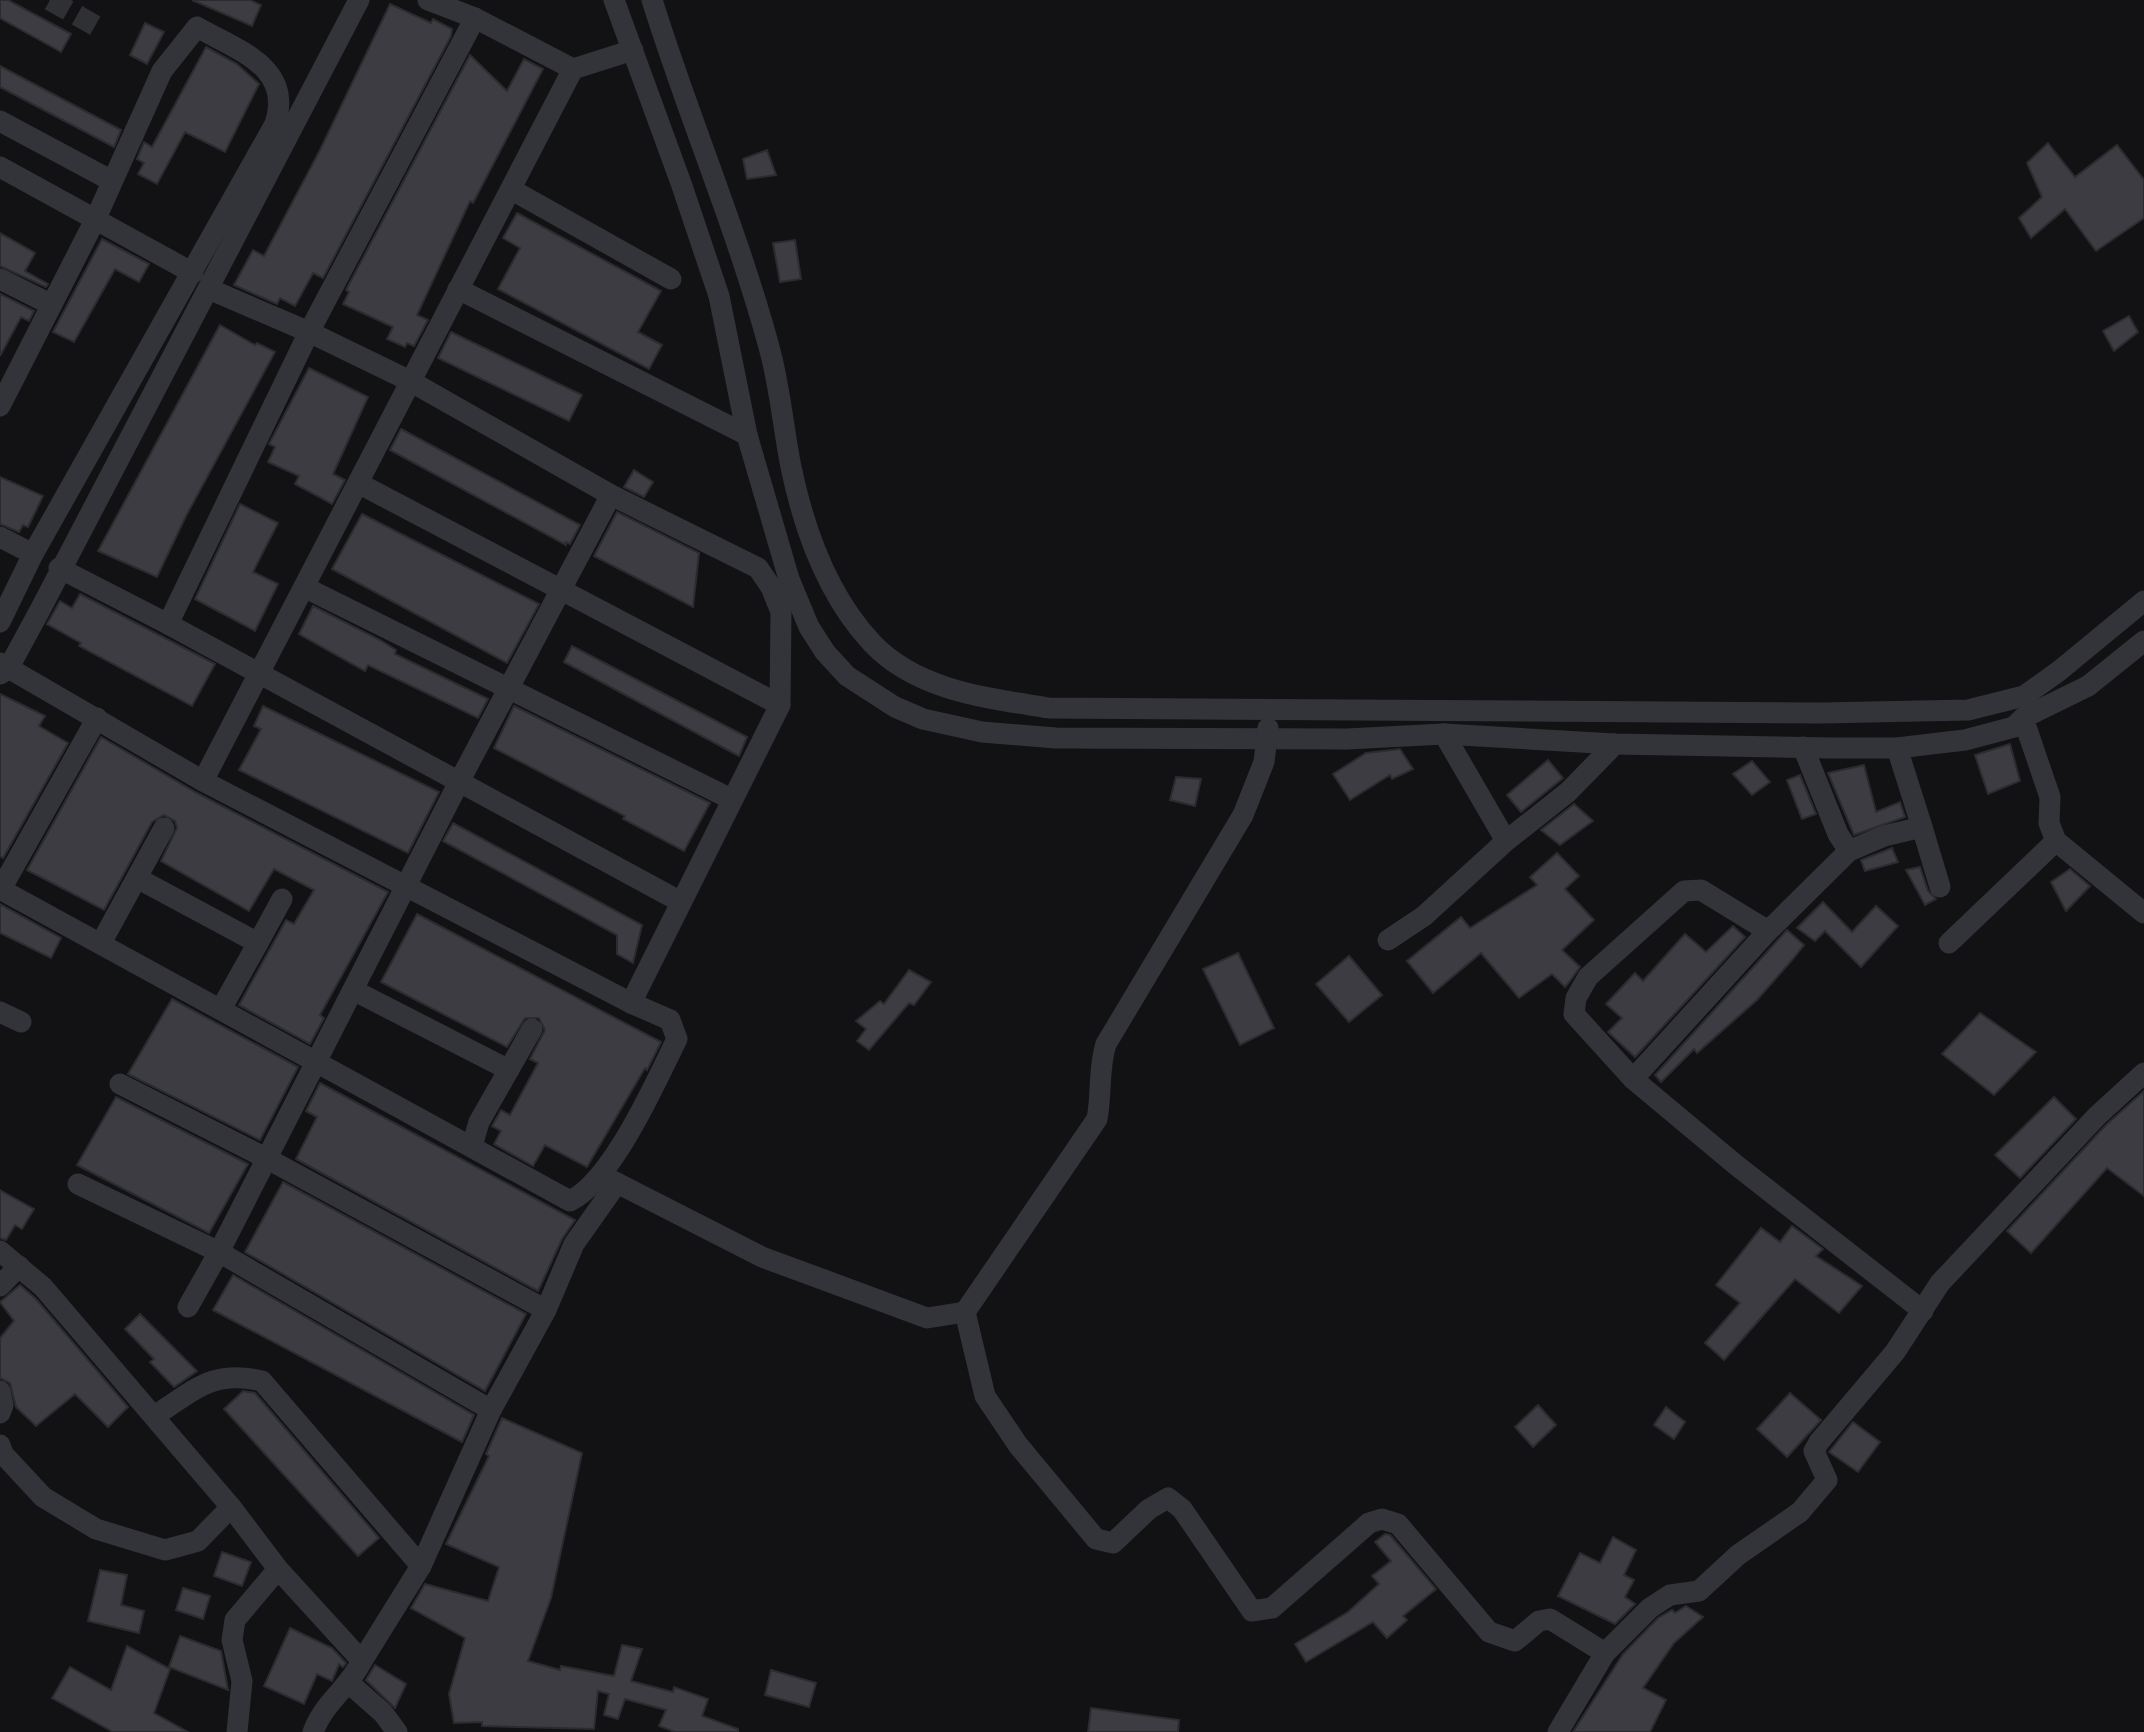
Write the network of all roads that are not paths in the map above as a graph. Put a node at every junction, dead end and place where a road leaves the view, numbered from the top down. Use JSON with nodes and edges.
{"nodes":[{"id":1,"x":359,"y":0,"type":"edge"},
{"id":2,"x":428,"y":0,"type":"edge"},
{"id":3,"x":614,"y":0,"type":"edge"},
{"id":4,"x":652,"y":0,"type":"edge"},
{"id":5,"x":475,"y":18,"type":"junction"},
{"id":6,"x":633,"y":50,"type":"junction"},
{"id":7,"x":573,"y":69,"type":"junction"},
{"id":8,"x":0,"y":121,"type":"edge"},
{"id":9,"x":0,"y":167,"type":"edge"},
{"id":10,"x":112,"y":181,"type":"junction"},
{"id":11,"x":512,"y":190,"type":"junction"},
{"id":12,"x":96,"y":218,"type":"junction"},
{"id":13,"x":194,"y":273,"type":"junction"},
{"id":14,"x":0,"y":278,"type":"edge"},
{"id":15,"x":671,"y":279,"type":"dead end"},
{"id":16,"x":209,"y":289,"type":"junction"},
{"id":17,"x":458,"y":289,"type":"junction"},
{"id":18,"x":50,"y":304,"type":"junction"},
{"id":19,"x":309,"y":332,"type":"junction"},
{"id":20,"x":410,"y":381,"type":"junction"},
{"id":21,"x":1,"y":401,"type":"edge"},
{"id":22,"x":747,"y":435,"type":"junction"},
{"id":23,"x":358,"y":483,"type":"junction"},
{"id":24,"x":611,"y":495,"type":"junction"},
{"id":25,"x":0,"y":537,"type":"edge"},
{"id":26,"x":33,"y":554,"type":"junction"},
{"id":27,"x":59,"y":568,"type":"junction"},
{"id":28,"x":304,"y":587,"type":"junction"},
{"id":29,"x":561,"y":592,"type":"junction"},
{"id":30,"x":2144,"y":601,"type":"edge"},
{"id":31,"x":0,"y":622,"type":"edge"},
{"id":32,"x":168,"y":624,"type":"junction"},
{"id":33,"x":2144,"y":641,"type":"edge"},
{"id":34,"x":3,"y":668,"type":"edge"},
{"id":35,"x":260,"y":674,"type":"junction"},
{"id":36,"x":511,"y":688,"type":"junction"},
{"id":37,"x":780,"y":705,"type":"junction"},
{"id":38,"x":1267,"y":709,"type":"junction"},
{"id":39,"x":97,"y":718,"type":"junction"},
{"id":40,"x":2022,"y":718,"type":"junction"},
{"id":41,"x":1444,"y":734,"type":"junction"},
{"id":42,"x":1268,"y":738,"type":"junction"},
{"id":43,"x":1615,"y":744,"type":"junction"},
{"id":44,"x":1803,"y":747,"type":"junction"},
{"id":45,"x":1897,"y":748,"type":"junction"},
{"id":46,"x":203,"y":781,"type":"junction"},
{"id":47,"x":459,"y":782,"type":"junction"},
{"id":48,"x":731,"y":799,"type":"junction"},
{"id":49,"x":1922,"y":827,"type":"junction"},
{"id":50,"x":164,"y":828,"type":"dead end"},
{"id":51,"x":2056,"y":841,"type":"junction"},
{"id":52,"x":1506,"y":842,"type":"junction"},
{"id":53,"x":1849,"y":851,"type":"junction"},
{"id":54,"x":137,"y":878,"type":"junction"},
{"id":55,"x":1940,"y":887,"type":"dead end"},
{"id":56,"x":406,"y":888,"type":"junction"},
{"id":57,"x":1,"y":889,"type":"edge"},
{"id":58,"x":282,"y":898,"type":"dead end"},
{"id":59,"x":681,"y":902,"type":"junction"},
{"id":60,"x":2144,"y":913,"type":"edge"},
{"id":61,"x":1768,"y":931,"type":"junction"},
{"id":62,"x":1388,"y":940,"type":"dead end"},
{"id":63,"x":101,"y":943,"type":"junction"},
{"id":64,"x":258,"y":943,"type":"junction"},
{"id":65,"x":1949,"y":943,"type":"dead end"},
{"id":66,"x":353,"y":990,"type":"junction"},
{"id":67,"x":631,"y":1003,"type":"junction"},
{"id":68,"x":221,"y":1009,"type":"junction"},
{"id":69,"x":0,"y":1012,"type":"edge"},
{"id":70,"x":21,"y":1022,"type":"dead end"},
{"id":71,"x":532,"y":1029,"type":"dead end"},
{"id":72,"x":315,"y":1060,"type":"junction"},
{"id":73,"x":509,"y":1070,"type":"junction"},
{"id":74,"x":2144,"y":1073,"type":"edge"},
{"id":75,"x":1633,"y":1079,"type":"junction"},
{"id":76,"x":120,"y":1084,"type":"dead end"},
{"id":77,"x":472,"y":1146,"type":"junction"},
{"id":78,"x":266,"y":1158,"type":"junction"},
{"id":79,"x":609,"y":1179,"type":"junction"},
{"id":80,"x":78,"y":1184,"type":"dead end"},
{"id":81,"x":0,"y":1251,"type":"edge"},
{"id":82,"x":219,"y":1252,"type":"junction"},
{"id":83,"x":19,"y":1266,"type":"junction"},
{"id":84,"x":0,"y":1286,"type":"edge"},
{"id":85,"x":188,"y":1307,"type":"dead end"},
{"id":86,"x":546,"y":1310,"type":"junction"},
{"id":87,"x":1923,"y":1311,"type":"junction"},
{"id":88,"x":965,"y":1312,"type":"junction"},
{"id":89,"x":0,"y":1391,"type":"edge"},
{"id":90,"x":491,"y":1410,"type":"junction"},
{"id":91,"x":0,"y":1413,"type":"edge"},
{"id":92,"x":153,"y":1416,"type":"junction"},
{"id":93,"x":0,"y":1444,"type":"edge"},
{"id":94,"x":231,"y":1507,"type":"junction"},
{"id":95,"x":421,"y":1566,"type":"junction"},
{"id":96,"x":278,"y":1569,"type":"junction"},
{"id":97,"x":1605,"y":1653,"type":"junction"},
{"id":98,"x":362,"y":1661,"type":"junction"},
{"id":99,"x":350,"y":1684,"type":"junction"},
{"id":100,"x":237,"y":1732,"type":"edge"},
{"id":101,"x":313,"y":1732,"type":"edge"},
{"id":102,"x":397,"y":1732,"type":"edge"},
{"id":103,"x":1558,"y":1732,"type":"edge"}],
"edges":[{"from":1,"to":16,"type":"street"},
{"from":2,"to":5,"type":"street"},
{"from":3,"to":6,"type":"street"},
{"from":4,"to":38,"type":"street"},
{"from":5,"to":7,"type":"street"},
{"from":5,"to":19,"type":"street"},
{"from":6,"to":7,"type":"street"},
{"from":6,"to":22,"type":"street"},
{"from":7,"to":11,"type":"street"},
{"from":8,"to":10,"type":"street"},
{"from":9,"to":12,"type":"street"},
{"from":10,"to":12,"type":"street"},
{"from":10,"to":13,"type":"street"},
{"from":11,"to":15,"type":"street"},
{"from":11,"to":17,"type":"street"},
{"from":12,"to":13,"type":"street"},
{"from":12,"to":18,"type":"street"},
{"from":13,"to":26,"type":"street"},
{"from":14,"to":18,"type":"street"},
{"from":16,"to":19,"type":"street"},
{"from":16,"to":27,"type":"street"},
{"from":17,"to":20,"type":"street"},
{"from":17,"to":22,"type":"street"},
{"from":18,"to":21,"type":"street"},
{"from":19,"to":20,"type":"street"},
{"from":19,"to":32,"type":"street"},
{"from":20,"to":23,"type":"street"},
{"from":20,"to":24,"type":"street"},
{"from":22,"to":42,"type":"street"},
{"from":23,"to":28,"type":"street"},
{"from":23,"to":29,"type":"street"},
{"from":24,"to":29,"type":"street"},
{"from":24,"to":37,"type":"street"},
{"from":25,"to":26,"type":"street"},
{"from":26,"to":31,"type":"street"},
{"from":27,"to":32,"type":"street"},
{"from":27,"to":34,"type":"street"},
{"from":28,"to":35,"type":"street"},
{"from":28,"to":36,"type":"street"},
{"from":29,"to":36,"type":"street"},
{"from":29,"to":37,"type":"street"},
{"from":30,"to":38,"type":"street"},
{"from":32,"to":35,"type":"street"},
{"from":33,"to":40,"type":"street"},
{"from":34,"to":39,"type":"street"},
{"from":35,"to":46,"type":"street"},
{"from":35,"to":47,"type":"street"},
{"from":36,"to":47,"type":"street"},
{"from":36,"to":48,"type":"street"},
{"from":37,"to":48,"type":"street"},
{"from":38,"to":42,"type":"street"},
{"from":39,"to":46,"type":"street"},
{"from":39,"to":57,"type":"street"},
{"from":40,"to":45,"type":"street"},
{"from":40,"to":51,"type":"street"},
{"from":41,"to":42,"type":"street"},
{"from":41,"to":43,"type":"street"},
{"from":41,"to":52,"type":"street"},
{"from":42,"to":88,"type":"street"},
{"from":43,"to":44,"type":"street"},
{"from":43,"to":52,"type":"street"},
{"from":44,"to":45,"type":"street"},
{"from":44,"to":53,"type":"street"},
{"from":45,"to":49,"type":"street"},
{"from":46,"to":56,"type":"street"},
{"from":47,"to":56,"type":"street"},
{"from":47,"to":59,"type":"street"},
{"from":48,"to":59,"type":"street"},
{"from":49,"to":53,"type":"street"},
{"from":49,"to":55,"type":"street"},
{"from":50,"to":54,"type":"street"},
{"from":51,"to":60,"type":"street"},
{"from":51,"to":65,"type":"street"},
{"from":52,"to":62,"type":"street"},
{"from":53,"to":61,"type":"street"},
{"from":54,"to":63,"type":"street"},
{"from":54,"to":64,"type":"street"},
{"from":56,"to":66,"type":"street"},
{"from":56,"to":67,"type":"street"},
{"from":57,"to":63,"type":"street"},
{"from":58,"to":64,"type":"street"},
{"from":59,"to":67,"type":"street"},
{"from":61,"to":75,"type":"street"},
{"from":61,"to":75,"type":"street"},
{"from":63,"to":68,"type":"street"},
{"from":64,"to":68,"type":"street"},
{"from":66,"to":72,"type":"street"},
{"from":66,"to":73,"type":"street"},
{"from":67,"to":79,"type":"street"},
{"from":68,"to":72,"type":"street"},
{"from":69,"to":70,"type":"street"},
{"from":71,"to":73,"type":"street"},
{"from":72,"to":77,"type":"street"},
{"from":72,"to":78,"type":"street"},
{"from":73,"to":77,"type":"street"},
{"from":74,"to":87,"type":"street"},
{"from":75,"to":87,"type":"street"},
{"from":76,"to":78,"type":"street"},
{"from":77,"to":79,"type":"street"},
{"from":78,"to":82,"type":"street"},
{"from":78,"to":86,"type":"street"},
{"from":79,"to":86,"type":"street"},
{"from":79,"to":88,"type":"street"},
{"from":80,"to":82,"type":"street"},
{"from":81,"to":83,"type":"street"},
{"from":82,"to":85,"type":"street"},
{"from":82,"to":90,"type":"street"},
{"from":83,"to":84,"type":"street"},
{"from":83,"to":92,"type":"street"},
{"from":86,"to":90,"type":"street"},
{"from":87,"to":97,"type":"street"},
{"from":88,"to":97,"type":"street"},
{"from":89,"to":91,"type":"street"},
{"from":90,"to":95,"type":"street"},
{"from":92,"to":94,"type":"street"},
{"from":92,"to":95,"type":"street"},
{"from":93,"to":94,"type":"street"},
{"from":94,"to":96,"type":"street"},
{"from":95,"to":98,"type":"street"},
{"from":96,"to":98,"type":"street"},
{"from":96,"to":100,"type":"street"},
{"from":97,"to":103,"type":"street"},
{"from":98,"to":99,"type":"street"},
{"from":99,"to":101,"type":"street"},
{"from":99,"to":102,"type":"street"}]}
